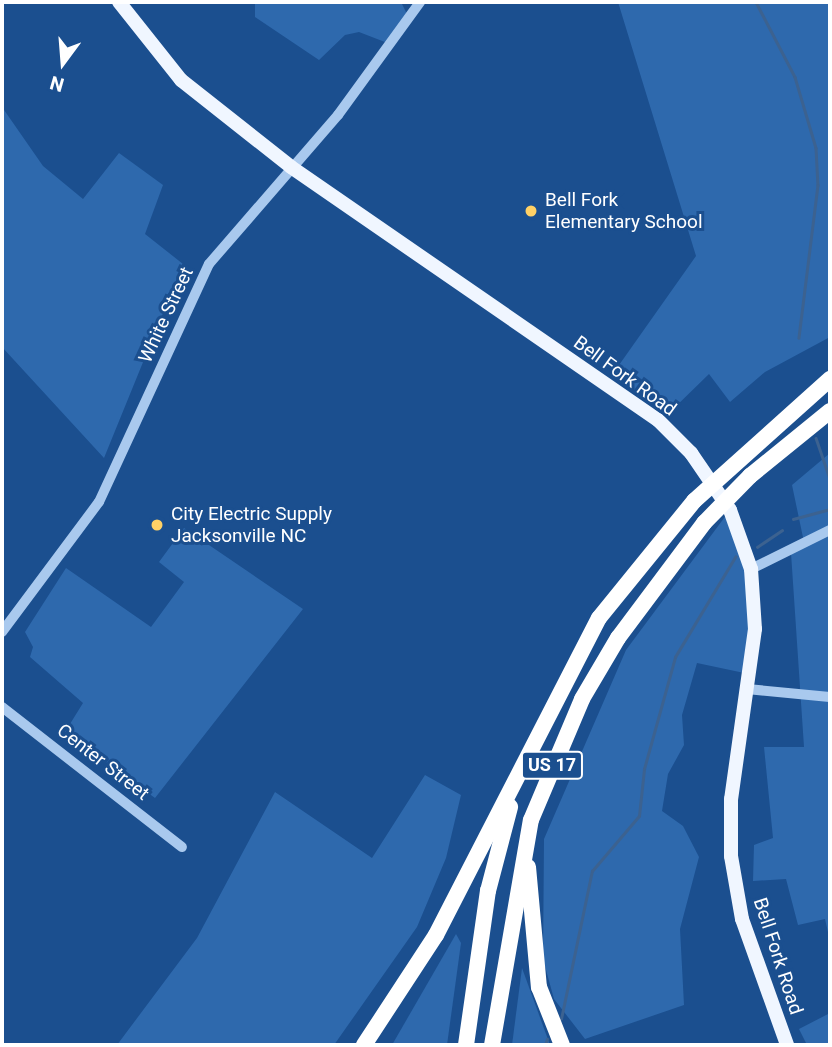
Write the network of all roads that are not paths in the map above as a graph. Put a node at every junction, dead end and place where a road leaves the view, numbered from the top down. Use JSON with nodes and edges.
{"nodes":[{"id":1,"x":119,"y":2,"type":"edge"},
{"id":2,"x":420,"y":2,"type":"edge"},
{"id":3,"x":291,"y":167,"type":"junction"},
{"id":4,"x":830,"y":379,"type":"edge"},
{"id":5,"x":830,"y":411,"type":"edge"},
{"id":6,"x":830,"y":530,"type":"edge"},
{"id":7,"x":751,"y":569,"type":"junction"},
{"id":8,"x":2,"y":632,"type":"edge"},
{"id":9,"x":747,"y":689,"type":"junction"},
{"id":10,"x":830,"y":697,"type":"edge"},
{"id":11,"x":2,"y":707,"type":"edge"},
{"id":12,"x":524,"y":765,"type":"junction"},
{"id":13,"x":531,"y":820,"type":"junction"},
{"id":14,"x":182,"y":847,"type":"dead end"},
{"id":15,"x":364,"y":1045,"type":"edge"},
{"id":16,"x":466,"y":1045,"type":"edge"},
{"id":17,"x":492,"y":1045,"type":"edge"},
{"id":18,"x":562,"y":1045,"type":"edge"},
{"id":19,"x":787,"y":1045,"type":"edge"}],
"edges":[{"from":1,"to":3,"type":"main road","name":"Bell Fork Road"},
{"from":2,"to":3,"type":"street","name":"White Street"},
{"from":3,"to":7,"type":"main road","name":"Bell Fork Road"},
{"from":3,"to":8,"type":"street","name":"White Street"},
{"from":4,"to":12,"type":"highway","number":"US 17"},
{"from":5,"to":13,"type":"highway","number":"US 17"},
{"from":6,"to":7,"type":"street"},
{"from":7,"to":9,"type":"main road","name":"Bell Fork Road"},
{"from":9,"to":10,"type":"street"},
{"from":9,"to":19,"type":"main road","name":"Bell Fork Road"},
{"from":11,"to":14,"type":"street","name":"Center Street"},
{"from":12,"to":15,"type":"highway"},
{"from":12,"to":16,"type":"highway","number":"US 17"},
{"from":13,"to":17,"type":"highway","number":"US 17"},
{"from":13,"to":18,"type":"highway"}]}
